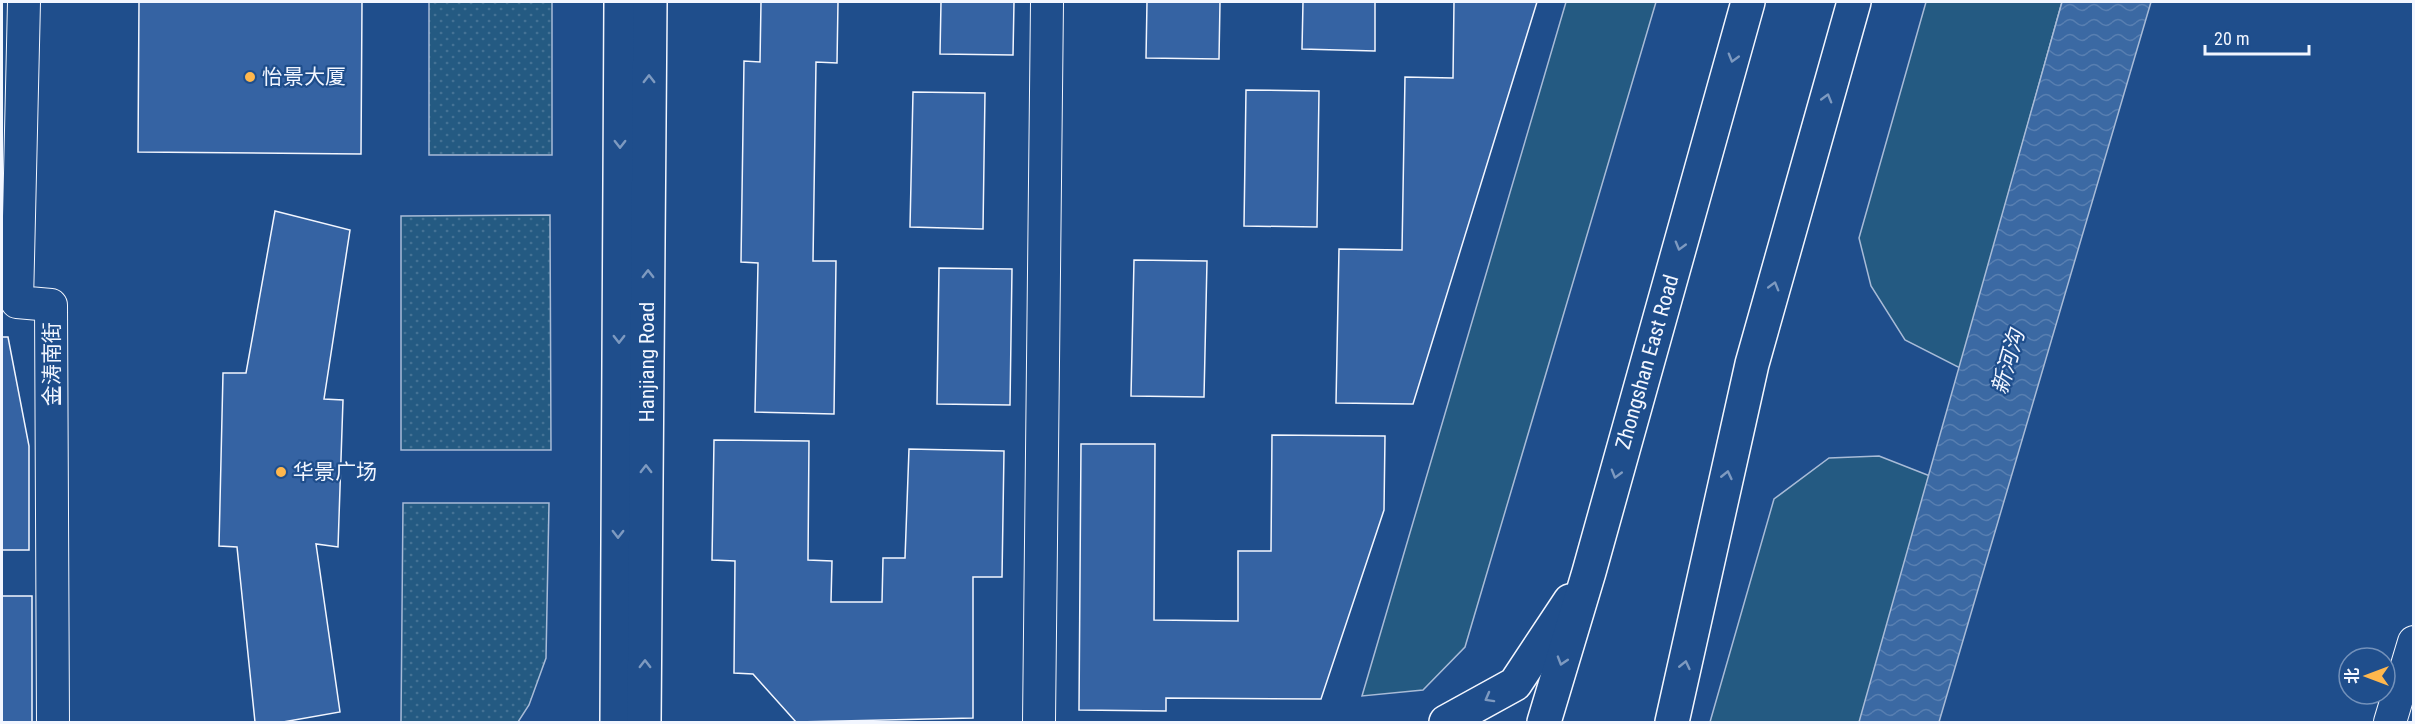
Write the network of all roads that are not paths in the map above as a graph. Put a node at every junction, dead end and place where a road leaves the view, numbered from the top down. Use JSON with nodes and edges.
{"nodes":[{"id":1,"x":24,"y":2,"type":"edge"},
{"id":2,"x":621,"y":2,"type":"edge"},
{"id":3,"x":650,"y":2,"type":"edge"},
{"id":4,"x":1047,"y":2,"type":"edge"},
{"id":5,"x":1748,"y":2,"type":"edge"},
{"id":6,"x":1854,"y":2,"type":"edge"},
{"id":7,"x":9,"y":302,"type":"edge"},
{"id":8,"x":1589,"y":572,"type":"junction"},
{"id":9,"x":2414,"y":642,"type":"edge"},
{"id":10,"x":53,"y":723,"type":"edge"},
{"id":11,"x":617,"y":723,"type":"edge"},
{"id":12,"x":644,"y":723,"type":"edge"},
{"id":13,"x":1039,"y":723,"type":"edge"},
{"id":14,"x":1446,"y":723,"type":"edge"},
{"id":15,"x":1544,"y":723,"type":"edge"},
{"id":16,"x":1672,"y":723,"type":"edge"},
{"id":17,"x":2390,"y":723,"type":"edge"}],
"edges":[{"from":1,"to":7,"type":"street","name":"金涛南街"},
{"from":2,"to":11,"type":"main road","name":"Hanjiang Road","one_way":true},
{"from":12,"to":3,"type":"main road","name":"Hanjiang Road","one_way":true},
{"from":4,"to":13,"type":"street"},
{"from":5,"to":8,"type":"main road","name":"Zhongshan East Road","one_way":true},
{"from":16,"to":6,"type":"main road","one_way":true},
{"from":7,"to":10,"type":"street","name":"金涛南街"},
{"from":8,"to":14,"type":"main road","one_way":true},
{"from":8,"to":15,"type":"main road","name":"Zhongshan East Road","one_way":true},
{"from":9,"to":17,"type":"street"}]}
